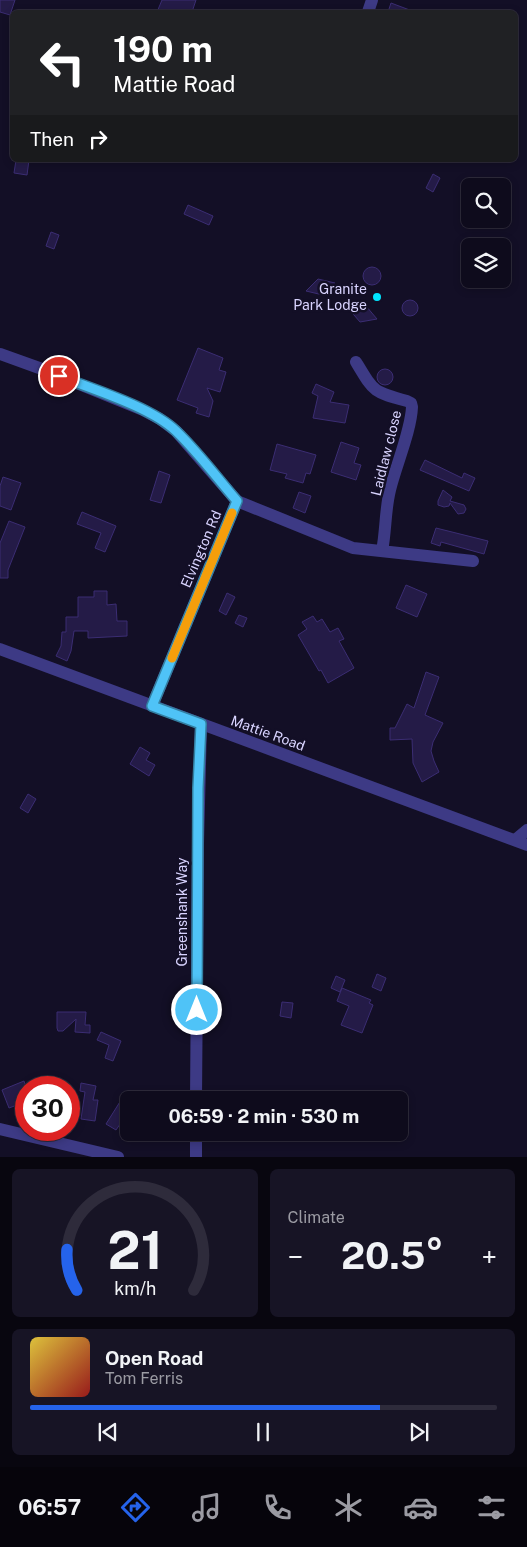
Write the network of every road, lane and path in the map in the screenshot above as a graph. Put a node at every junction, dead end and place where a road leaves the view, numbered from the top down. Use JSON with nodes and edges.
{"nodes":[{"id":1,"x":0,"y":354,"type":"edge"},
{"id":2,"x":356,"y":362,"type":"dead end"},
{"id":3,"x":237,"y":501,"type":"junction"},
{"id":4,"x":382,"y":551,"type":"junction"},
{"id":5,"x":473,"y":561,"type":"dead end"},
{"id":6,"x":0,"y":649,"type":"edge"},
{"id":7,"x":152,"y":706,"type":"junction"},
{"id":8,"x":201,"y":724,"type":"junction"},
{"id":9,"x":527,"y":830,"type":"edge"},
{"id":10,"x":514,"y":840,"type":"junction"},
{"id":11,"x":527,"y":845,"type":"edge"},
{"id":12,"x":196,"y":1091,"type":"edge"},
{"id":13,"x":0,"y":1129,"type":"edge"},
{"id":14,"x":196,"y":1141,"type":"edge"},
{"id":15,"x":118,"y":1157,"type":"edge"},
{"id":16,"x":196,"y":1157,"type":"edge"}],
"edges":[{"from":1,"to":3,"type":"street","name":"Elvington Rd"},
{"from":2,"to":4,"type":"street","name":"Laidlaw close"},
{"from":3,"to":4,"type":"street"},
{"from":3,"to":7,"type":"street","name":"Elvington Rd"},
{"from":4,"to":5,"type":"street"},
{"from":6,"to":7,"type":"street","name":"Mattie Road"},
{"from":7,"to":8,"type":"street","name":"Mattie Road"},
{"from":8,"to":10,"type":"street","name":"Mattie Road"},
{"from":8,"to":12,"type":"street","name":"Greenshank Way"},
{"from":9,"to":10,"type":"street"},
{"from":10,"to":11,"type":"street","name":"Mattie Road"},
{"from":13,"to":15,"type":"street"},
{"from":14,"to":16,"type":"street"}]}
